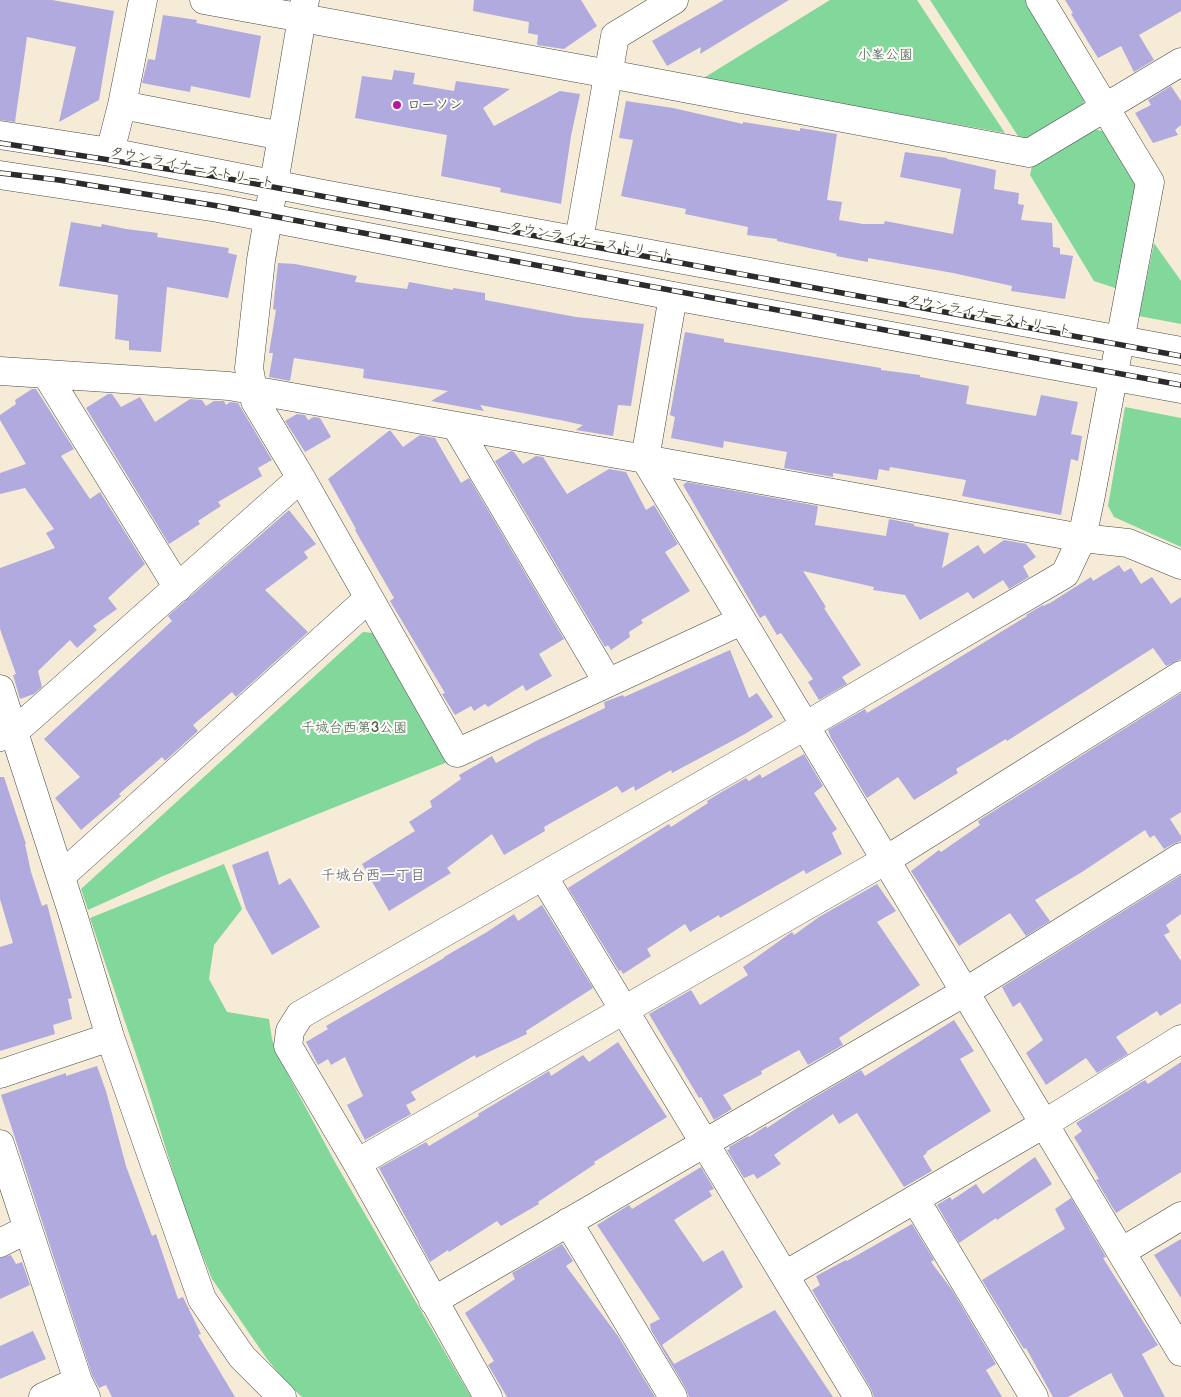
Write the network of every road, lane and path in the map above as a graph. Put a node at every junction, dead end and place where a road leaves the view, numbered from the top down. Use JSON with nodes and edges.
{"nodes":[{"id":1,"x":143,"y":0,"type":"edge"},
{"id":2,"x":204,"y":0,"type":"edge"},
{"id":3,"x":674,"y":0,"type":"edge"},
{"id":4,"x":1040,"y":0,"type":"edge"},
{"id":5,"x":304,"y":9,"type":"edge"},
{"id":6,"x":1181,"y":62,"type":"edge"},
{"id":7,"x":609,"y":74,"type":"junction"},
{"id":8,"x":122,"y":105,"type":"junction"},
{"id":9,"x":1105,"y":108,"type":"junction"},
{"id":10,"x":0,"y":135,"type":"edge"},
{"id":11,"x":282,"y":136,"type":"junction"},
{"id":12,"x":110,"y":152,"type":"junction"},
{"id":13,"x":0,"y":175,"type":"edge"},
{"id":14,"x":273,"y":184,"type":"junction"},
{"id":15,"x":267,"y":218,"type":"junction"},
{"id":16,"x":579,"y":240,"type":"junction"},
{"id":17,"x":673,"y":296,"type":"junction"},
{"id":18,"x":1120,"y":340,"type":"junction"},
{"id":19,"x":1181,"y":351,"type":"edge"},
{"id":20,"x":0,"y":370,"type":"edge"},
{"id":21,"x":46,"y":374,"type":"junction"},
{"id":22,"x":1113,"y":376,"type":"junction"},
{"id":23,"x":1181,"y":389,"type":"edge"},
{"id":24,"x":253,"y":390,"type":"junction"},
{"id":25,"x":456,"y":426,"type":"junction"},
{"id":26,"x":645,"y":458,"type":"junction"},
{"id":27,"x":302,"y":478,"type":"junction"},
{"id":28,"x":1082,"y":538,"type":"junction"},
{"id":29,"x":1181,"y":565,"type":"edge"},
{"id":30,"x":178,"y":588,"type":"junction"},
{"id":31,"x":369,"y":598,"type":"junction"},
{"id":32,"x":741,"y":621,"type":"junction"},
{"id":33,"x":1181,"y":675,"type":"edge"},
{"id":34,"x":608,"y":682,"type":"junction"},
{"id":35,"x":0,"y":689,"type":"edge"},
{"id":36,"x":805,"y":726,"type":"junction"},
{"id":37,"x":7,"y":734,"type":"edge"},
{"id":38,"x":1181,"y":857,"type":"edge"},
{"id":39,"x":886,"y":860,"type":"junction"},
{"id":40,"x":61,"y":876,"type":"junction"},
{"id":41,"x":543,"y":876,"type":"junction"},
{"id":42,"x":965,"y":992,"type":"junction"},
{"id":43,"x":624,"y":1010,"type":"junction"},
{"id":44,"x":110,"y":1037,"type":"junction"},
{"id":45,"x":1181,"y":1039,"type":"edge"},
{"id":46,"x":0,"y":1074,"type":"edge"},
{"id":47,"x":1044,"y":1124,"type":"junction"},
{"id":48,"x":705,"y":1143,"type":"junction"},
{"id":49,"x":0,"y":1144,"type":"edge"},
{"id":50,"x":357,"y":1163,"type":"junction"},
{"id":51,"x":915,"y":1199,"type":"junction"},
{"id":52,"x":1181,"y":1216,"type":"edge"},
{"id":53,"x":568,"y":1222,"type":"junction"},
{"id":54,"x":28,"y":1229,"type":"junction"},
{"id":55,"x":0,"y":1243,"type":"edge"},
{"id":56,"x":1121,"y":1252,"type":"junction"},
{"id":57,"x":785,"y":1275,"type":"junction"},
{"id":58,"x":433,"y":1301,"type":"junction"},
{"id":59,"x":1181,"y":1352,"type":"edge"},
{"id":60,"x":82,"y":1389,"type":"edge"},
{"id":61,"x":43,"y":1397,"type":"edge"},
{"id":62,"x":282,"y":1397,"type":"edge"},
{"id":63,"x":488,"y":1397,"type":"edge"},
{"id":64,"x":673,"y":1397,"type":"edge"},
{"id":65,"x":858,"y":1397,"type":"edge"},
{"id":66,"x":1034,"y":1397,"type":"edge"}],
"edges":[{"from":1,"to":8,"type":"street"},
{"from":2,"to":5,"type":"street"},
{"from":3,"to":7,"type":"street"},
{"from":4,"to":9,"type":"street"},
{"from":5,"to":7,"type":"street"},
{"from":5,"to":11,"type":"street"},
{"from":6,"to":9,"type":"street"},
{"from":7,"to":9,"type":"street"},
{"from":7,"to":16,"type":"street"},
{"from":8,"to":11,"type":"street"},
{"from":8,"to":12,"type":"street"},
{"from":9,"to":18,"type":"street"},
{"from":10,"to":12,"type":"street","name":"タウンライナーストリート"},
{"from":11,"to":14,"type":"street"},
{"from":12,"to":14,"type":"street","name":"タウンライナーストリート"},
{"from":13,"to":15,"type":"street"},
{"from":14,"to":15,"type":"street"},
{"from":14,"to":16,"type":"street","name":"タウンライナーストリート"},
{"from":15,"to":17,"type":"street"},
{"from":15,"to":24,"type":"street"},
{"from":16,"to":18,"type":"street","name":"タウンライナーストリート"},
{"from":17,"to":22,"type":"street"},
{"from":17,"to":26,"type":"street"},
{"from":18,"to":19,"type":"street","name":"タウンライナーストリート"},
{"from":18,"to":22,"type":"street"},
{"from":20,"to":21,"type":"street"},
{"from":21,"to":24,"type":"street"},
{"from":21,"to":30,"type":"street"},
{"from":22,"to":23,"type":"street"},
{"from":22,"to":28,"type":"street"},
{"from":24,"to":25,"type":"street"},
{"from":24,"to":27,"type":"street"},
{"from":25,"to":26,"type":"street"},
{"from":25,"to":34,"type":"street"},
{"from":26,"to":28,"type":"street"},
{"from":26,"to":32,"type":"street"},
{"from":27,"to":30,"type":"street"},
{"from":27,"to":31,"type":"street"},
{"from":28,"to":29,"type":"street"},
{"from":28,"to":36,"type":"street"},
{"from":30,"to":37,"type":"street"},
{"from":31,"to":34,"type":"street"},
{"from":31,"to":40,"type":"street"},
{"from":32,"to":34,"type":"street"},
{"from":32,"to":36,"type":"street"},
{"from":33,"to":39,"type":"street"},
{"from":35,"to":37,"type":"street"},
{"from":36,"to":39,"type":"street"},
{"from":36,"to":41,"type":"street"},
{"from":37,"to":40,"type":"street"},
{"from":38,"to":42,"type":"street"},
{"from":39,"to":42,"type":"street"},
{"from":39,"to":43,"type":"street"},
{"from":40,"to":44,"type":"street"},
{"from":41,"to":43,"type":"street"},
{"from":41,"to":50,"type":"street"},
{"from":42,"to":47,"type":"street"},
{"from":42,"to":48,"type":"street"},
{"from":43,"to":48,"type":"street"},
{"from":43,"to":50,"type":"street"},
{"from":44,"to":46,"type":"street"},
{"from":44,"to":62,"type":"street"},
{"from":45,"to":47,"type":"street"},
{"from":47,"to":51,"type":"street"},
{"from":47,"to":56,"type":"street"},
{"from":48,"to":53,"type":"street"},
{"from":48,"to":57,"type":"street"},
{"from":49,"to":54,"type":"street"},
{"from":50,"to":58,"type":"street"},
{"from":51,"to":57,"type":"street"},
{"from":51,"to":66,"type":"street"},
{"from":52,"to":56,"type":"street"},
{"from":53,"to":58,"type":"street"},
{"from":53,"to":64,"type":"street"},
{"from":54,"to":55,"type":"street"},
{"from":54,"to":60,"type":"street"},
{"from":56,"to":59,"type":"street"},
{"from":57,"to":65,"type":"street"},
{"from":58,"to":63,"type":"street"},
{"from":60,"to":61,"type":"street"}]}
